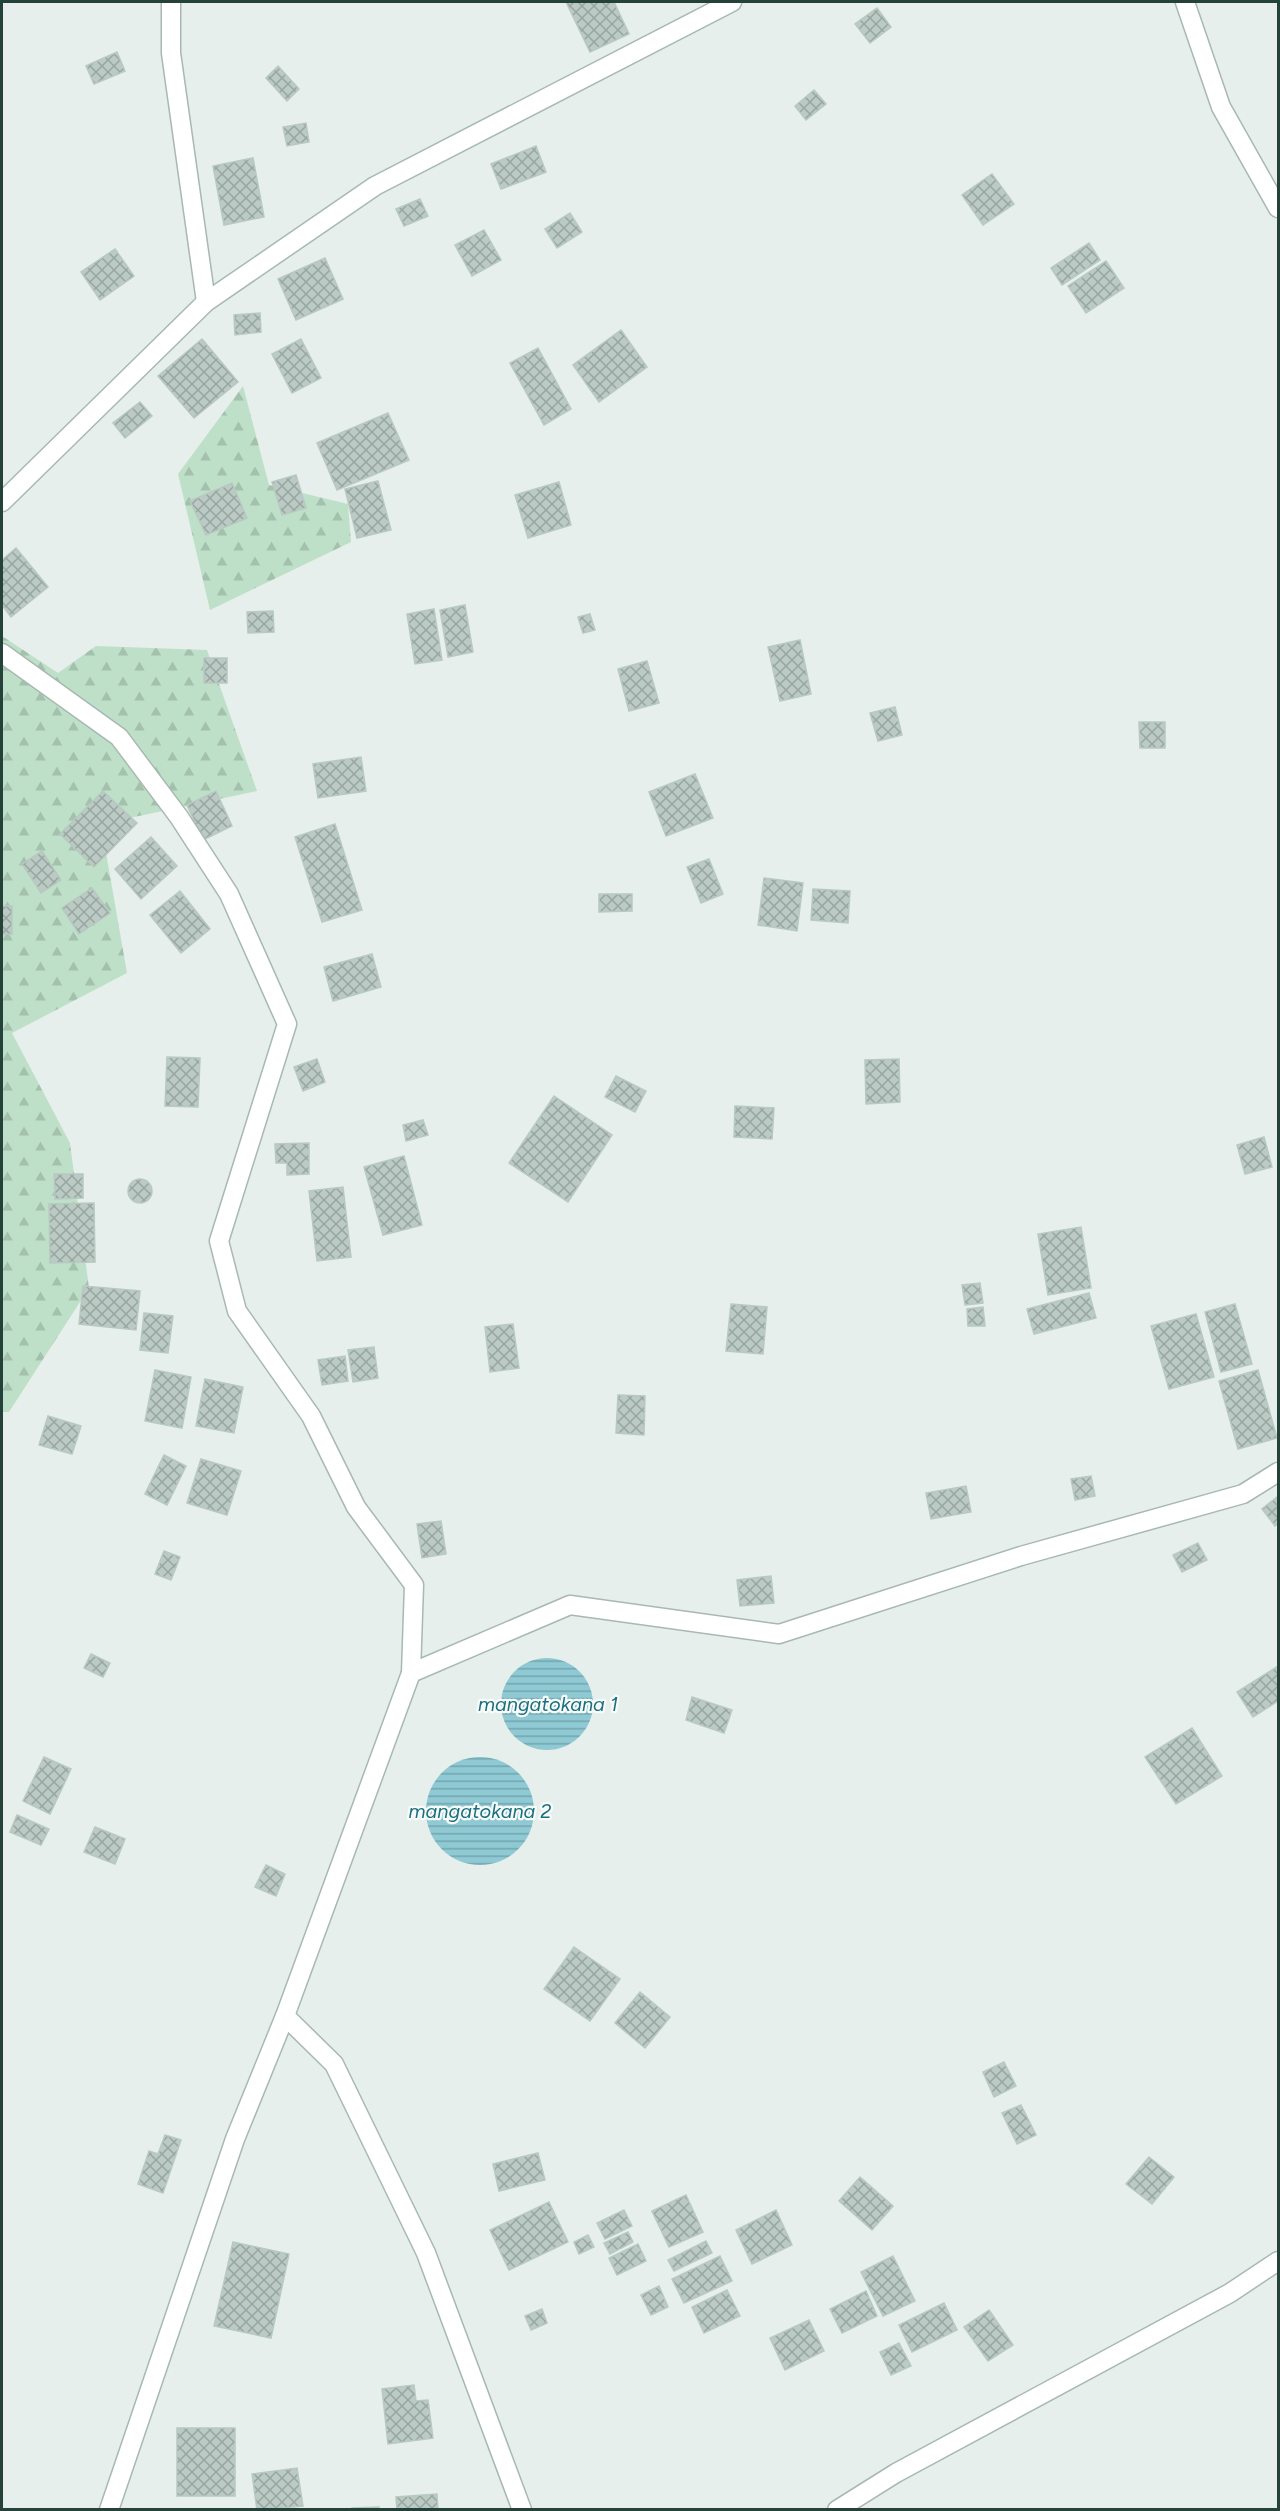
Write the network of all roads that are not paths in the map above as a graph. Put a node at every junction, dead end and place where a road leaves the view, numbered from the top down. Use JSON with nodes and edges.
{"nodes":[{"id":1,"x":171,"y":2,"type":"edge"},
{"id":2,"x":732,"y":2,"type":"edge"},
{"id":3,"x":1185,"y":2,"type":"edge"},
{"id":4,"x":1278,"y":208,"type":"edge"},
{"id":5,"x":206,"y":302,"type":"junction"},
{"id":6,"x":2,"y":502,"type":"edge"},
{"id":7,"x":2,"y":653,"type":"edge"},
{"id":8,"x":1278,"y":1472,"type":"edge"},
{"id":9,"x":411,"y":1673,"type":"junction"},
{"id":10,"x":285,"y":2016,"type":"junction"},
{"id":11,"x":1278,"y":2261,"type":"edge"},
{"id":12,"x":109,"y":2510,"type":"edge"},
{"id":13,"x":522,"y":2510,"type":"edge"},
{"id":14,"x":837,"y":2510,"type":"edge"}],
"edges":[{"from":1,"to":5,"type":"street"},
{"from":2,"to":5,"type":"street"},
{"from":3,"to":4,"type":"street"},
{"from":5,"to":6,"type":"street"},
{"from":7,"to":9,"type":"street"},
{"from":8,"to":9,"type":"street"},
{"from":9,"to":10,"type":"street"},
{"from":10,"to":12,"type":"street"},
{"from":10,"to":13,"type":"street"},
{"from":11,"to":14,"type":"street"}]}
